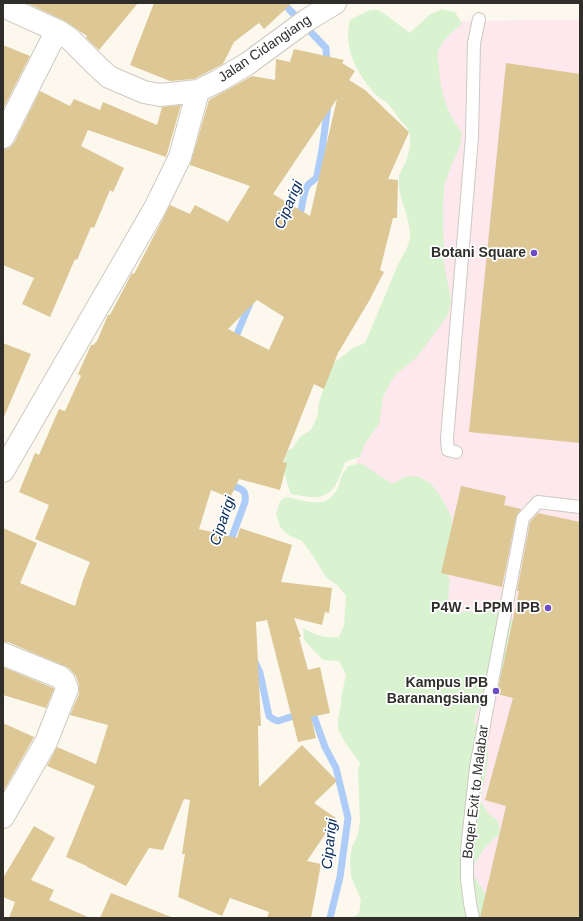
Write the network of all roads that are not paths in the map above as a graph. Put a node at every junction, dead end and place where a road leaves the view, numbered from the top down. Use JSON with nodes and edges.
{"nodes":[{"id":1,"x":335,"y":3,"type":"edge"},
{"id":2,"x":3,"y":6,"type":"edge"},
{"id":3,"x":479,"y":18,"type":"dead end"},
{"id":4,"x":58,"y":31,"type":"junction"},
{"id":5,"x":198,"y":91,"type":"junction"},
{"id":6,"x":3,"y":137,"type":"edge"},
{"id":7,"x":456,"y":452,"type":"dead end"},
{"id":8,"x":3,"y":471,"type":"edge"},
{"id":9,"x":580,"y":507,"type":"edge"},
{"id":10,"x":3,"y":654,"type":"edge"},
{"id":11,"x":5,"y":808,"type":"edge"},
{"id":12,"x":473,"y":918,"type":"edge"}],
"edges":[{"from":1,"to":5,"type":"street","name":"Jalan Cidangiang"},
{"from":2,"to":4,"type":"street","name":"Jalan Cidangiang"},
{"from":3,"to":7,"type":"lane"},
{"from":4,"to":5,"type":"street","name":"Jalan Cidangiang"},
{"from":4,"to":6,"type":"street"},
{"from":5,"to":8,"type":"street"},
{"from":9,"to":12,"type":"lane","name":"Boqer Exit to Malabar"},
{"from":10,"to":11,"type":"street"}]}
